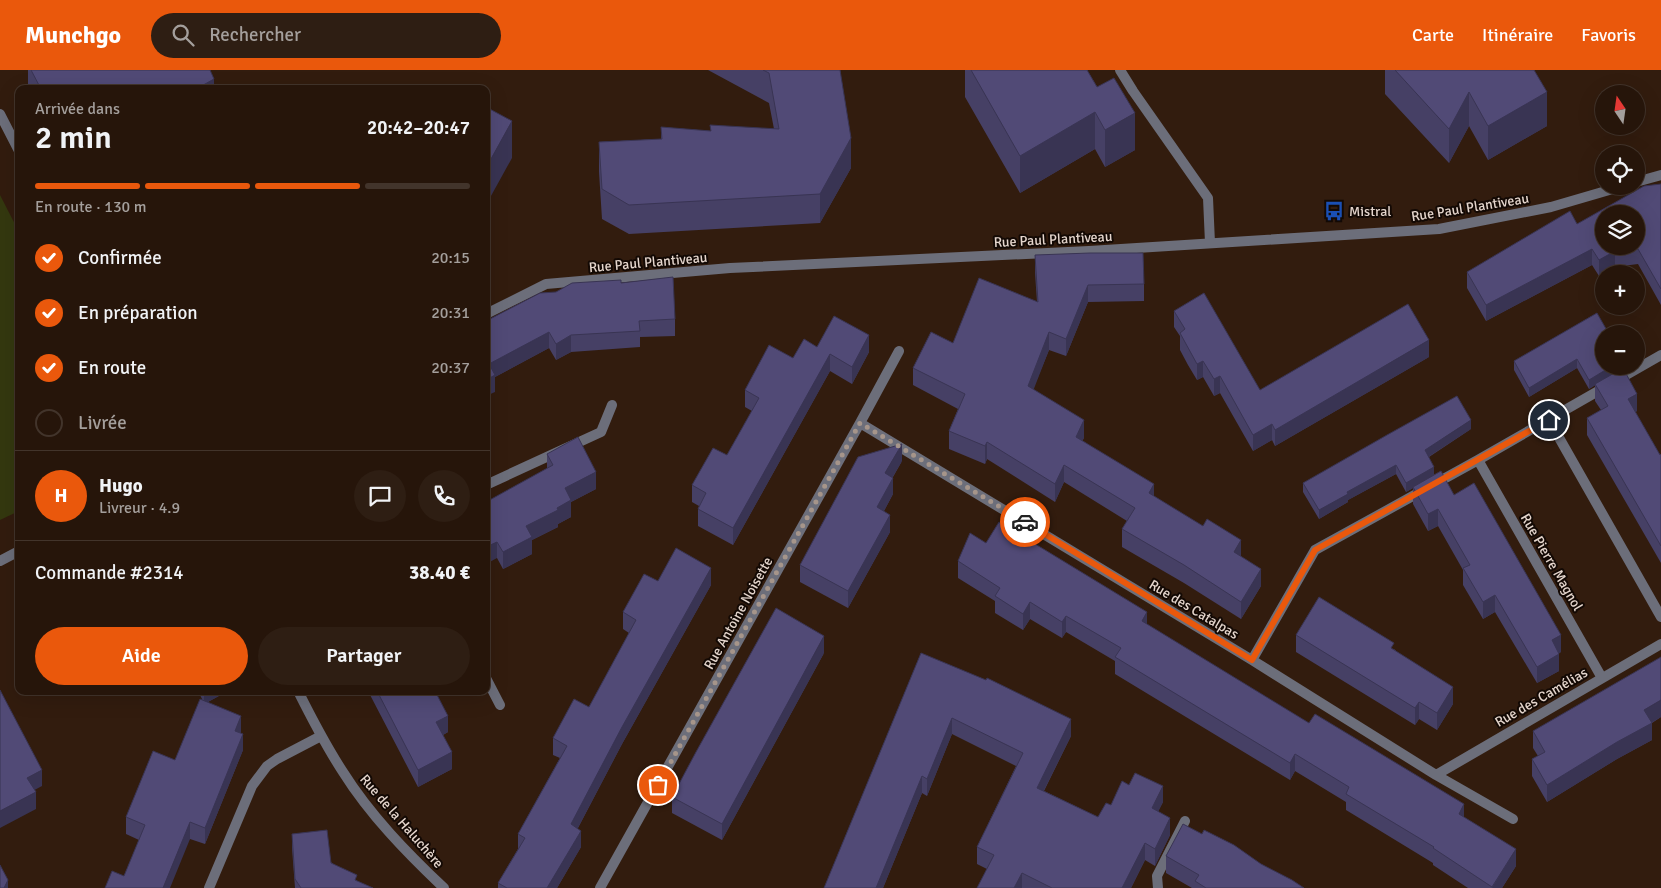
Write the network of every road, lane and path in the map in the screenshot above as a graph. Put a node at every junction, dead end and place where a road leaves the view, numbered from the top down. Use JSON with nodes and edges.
{"nodes":[{"id":1,"x":1120,"y":70,"type":"edge"},
{"id":2,"x":0,"y":114,"type":"edge"},
{"id":3,"x":15,"y":143,"type":"edge"},
{"id":4,"x":1661,"y":175,"type":"edge"},
{"id":5,"x":1645,"y":179,"type":"edge"},
{"id":6,"x":1595,"y":194,"type":"edge"},
{"id":7,"x":1210,"y":243,"type":"junction"},
{"id":8,"x":490,"y":312,"type":"edge"},
{"id":9,"x":899,"y":351,"type":"dead end"},
{"id":10,"x":1661,"y":355,"type":"edge"},
{"id":11,"x":612,"y":405,"type":"dead end"},
{"id":12,"x":1549,"y":420,"type":"junction"},
{"id":13,"x":860,"y":423,"type":"junction"},
{"id":14,"x":1478,"y":460,"type":"junction"},
{"id":15,"x":490,"y":482,"type":"edge"},
{"id":16,"x":15,"y":553,"type":"edge"},
{"id":17,"x":0,"y":561,"type":"edge"},
{"id":18,"x":1661,"y":616,"type":"edge"},
{"id":19,"x":1661,"y":644,"type":"edge"},
{"id":20,"x":1252,"y":660,"type":"junction"},
{"id":21,"x":1602,"y":678,"type":"junction"},
{"id":22,"x":490,"y":685,"type":"edge"},
{"id":23,"x":300,"y":695,"type":"edge"},
{"id":24,"x":500,"y":704,"type":"dead end"},
{"id":25,"x":321,"y":736,"type":"junction"},
{"id":26,"x":1436,"y":775,"type":"junction"},
{"id":27,"x":1513,"y":819,"type":"dead end"},
{"id":28,"x":1185,"y":821,"type":"dead end"},
{"id":29,"x":209,"y":888,"type":"edge"},
{"id":30,"x":444,"y":888,"type":"edge"},
{"id":31,"x":600,"y":888,"type":"edge"},
{"id":32,"x":1158,"y":888,"type":"edge"}],
"edges":[{"from":1,"to":7,"type":"street"},
{"from":2,"to":3,"type":"street"},
{"from":4,"to":5,"type":"street"},
{"from":6,"to":7,"type":"street","name":"Rue Paul Plantiveau"},
{"from":7,"to":8,"type":"street","name":"Rue Paul Plantiveau"},
{"from":9,"to":13,"type":"street","name":"Rue Antoine Noisette"},
{"from":10,"to":12,"type":"street"},
{"from":11,"to":15,"type":"street"},
{"from":12,"to":14,"type":"street"},
{"from":12,"to":18,"type":"street"},
{"from":13,"to":20,"type":"street","name":"Rue des Catalpas"},
{"from":13,"to":31,"type":"street","name":"Rue Antoine Noisette"},
{"from":14,"to":20,"type":"street"},
{"from":14,"to":21,"type":"street","name":"Rue Pierre Magnol"},
{"from":16,"to":17,"type":"street"},
{"from":19,"to":21,"type":"street","name":"Rue des Camélias"},
{"from":20,"to":26,"type":"street","name":"Rue des Catalpas"},
{"from":21,"to":26,"type":"street","name":"Rue des Camélias"},
{"from":22,"to":24,"type":"street"},
{"from":23,"to":25,"type":"street","name":"Rue de la Haluchère"},
{"from":25,"to":29,"type":"street"},
{"from":25,"to":30,"type":"street","name":"Rue de la Haluchère"},
{"from":26,"to":27,"type":"street","name":"Rue des Catalpas"},
{"from":28,"to":32,"type":"street"}]}
